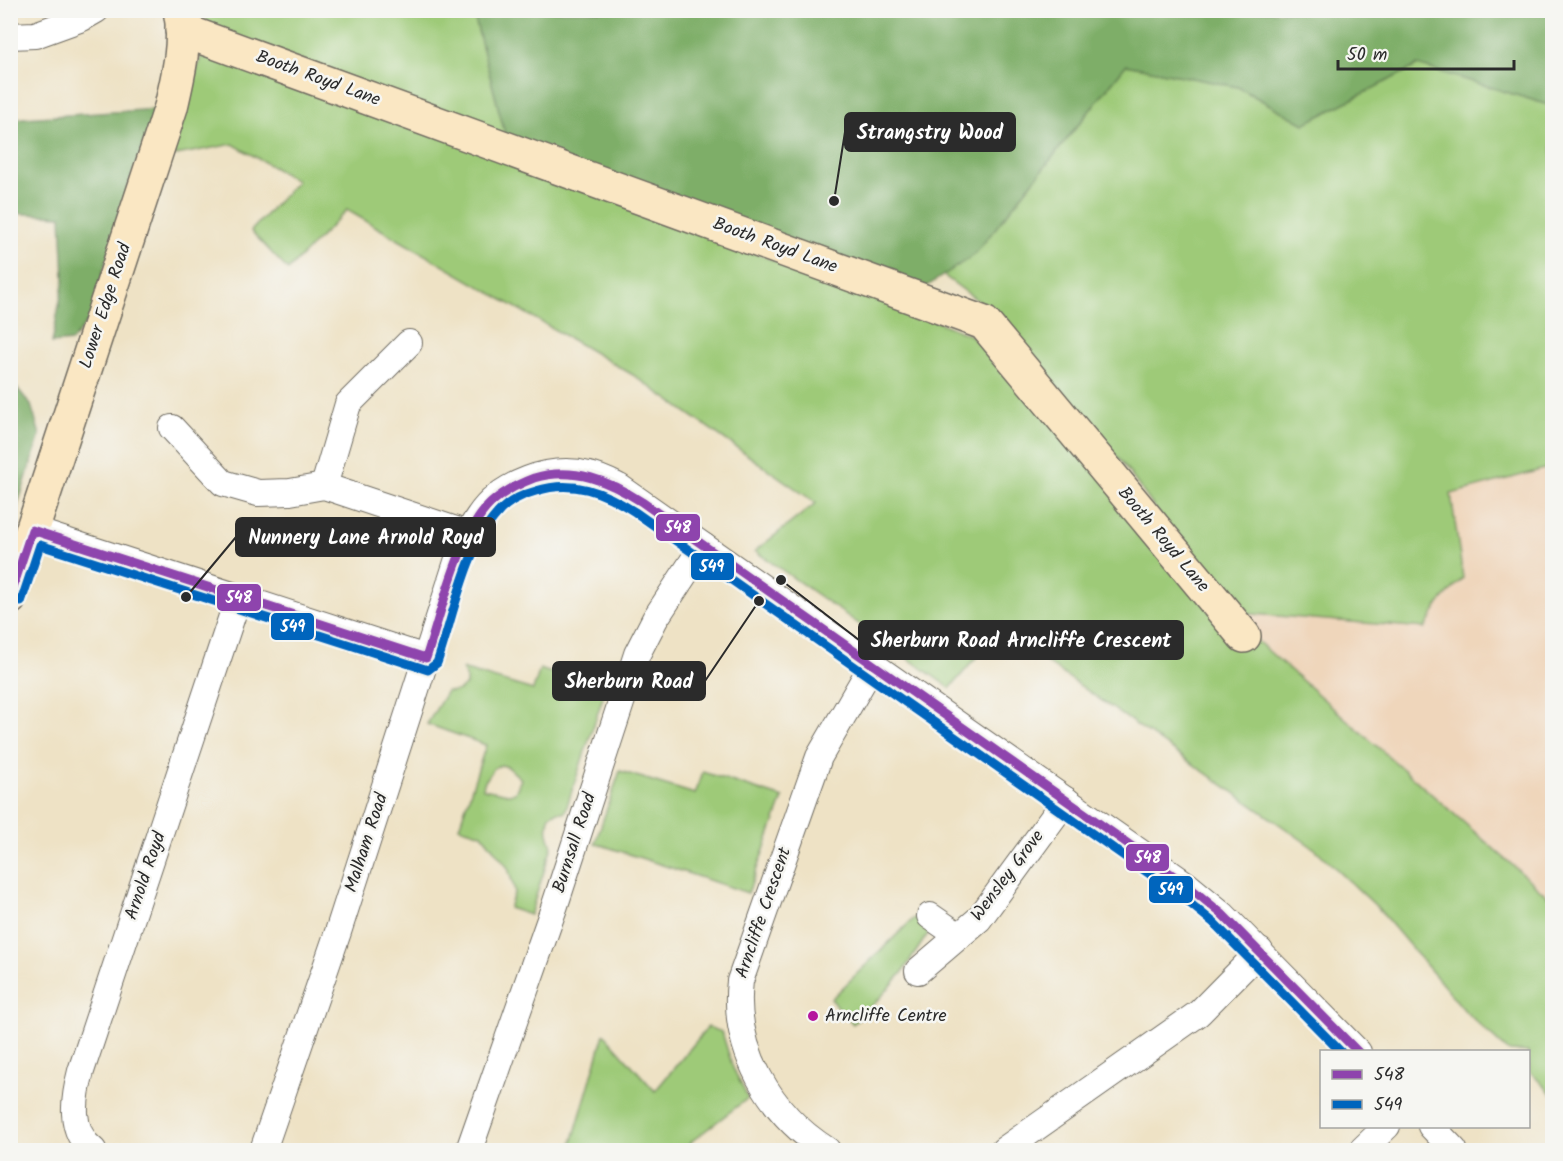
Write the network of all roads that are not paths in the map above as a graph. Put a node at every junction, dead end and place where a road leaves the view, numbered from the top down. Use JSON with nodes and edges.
{"nodes":[{"id":1,"x":96,"y":10,"type":"edge"},
{"id":2,"x":181,"y":20,"type":"edge"},
{"id":3,"x":10,"y":36,"type":"edge"},
{"id":4,"x":408,"y":343,"type":"dead end"},
{"id":5,"x":172,"y":428,"type":"dead end"},
{"id":6,"x":324,"y":486,"type":"junction"},
{"id":7,"x":32,"y":530,"type":"junction"},
{"id":8,"x":468,"y":534,"type":"junction"},
{"id":9,"x":703,"y":546,"type":"junction"},
{"id":10,"x":10,"y":598,"type":"edge"},
{"id":11,"x":238,"y":598,"type":"junction"},
{"id":12,"x":1244,"y":636,"type":"dead end"},
{"id":13,"x":426,"y":658,"type":"junction"},
{"id":14,"x":873,"y":664,"type":"junction"},
{"id":15,"x":1066,"y":800,"type":"junction"},
{"id":16,"x":930,"y":916,"type":"dead end"},
{"id":17,"x":958,"y":936,"type":"junction"},
{"id":18,"x":1260,"y":951,"type":"junction"},
{"id":19,"x":918,"y":971,"type":"dead end"},
{"id":20,"x":1356,"y":1050,"type":"edge"},
{"id":21,"x":1385,"y":1128,"type":"edge"},
{"id":22,"x":1433,"y":1128,"type":"edge"},
{"id":23,"x":93,"y":1150,"type":"edge"},
{"id":24,"x":263,"y":1150,"type":"edge"},
{"id":25,"x":469,"y":1150,"type":"edge"},
{"id":26,"x":827,"y":1150,"type":"edge"},
{"id":27,"x":1004,"y":1150,"type":"edge"},
{"id":28,"x":1362,"y":1150,"type":"edge"},
{"id":29,"x":1454,"y":1150,"type":"edge"}],
"edges":[{"from":1,"to":3,"type":"street"},
{"from":2,"to":7,"type":"street","name":"Lower Edge Road"},
{"from":2,"to":12,"type":"street","name":"Booth Royd Lane"},
{"from":4,"to":6,"type":"street"},
{"from":5,"to":6,"type":"street"},
{"from":6,"to":8,"type":"street"},
{"from":7,"to":10,"type":"street","name":"Lower Edge Road"},
{"from":7,"to":11,"type":"street"},
{"from":8,"to":9,"type":"street","name":"Malham Road"},
{"from":8,"to":13,"type":"street","name":"Malham Road"},
{"from":9,"to":14,"type":"street","name":"Malham Road"},
{"from":9,"to":25,"type":"street","name":"Burnsall Road"},
{"from":11,"to":13,"type":"street"},
{"from":11,"to":23,"type":"street","name":"Arnold Royd"},
{"from":13,"to":24,"type":"street","name":"Malham Road"},
{"from":14,"to":15,"type":"street","name":"Malham Road"},
{"from":14,"to":26,"type":"street","name":"Arncliffe Crescent"},
{"from":15,"to":17,"type":"street","name":"Wensley Grove"},
{"from":15,"to":18,"type":"street","name":"Malham Road"},
{"from":16,"to":17,"type":"street"},
{"from":17,"to":19,"type":"street","name":"Wensley Grove"},
{"from":18,"to":20,"type":"street","name":"Malham Road"},
{"from":18,"to":27,"type":"street"},
{"from":21,"to":28,"type":"street"},
{"from":22,"to":29,"type":"street"}]}
